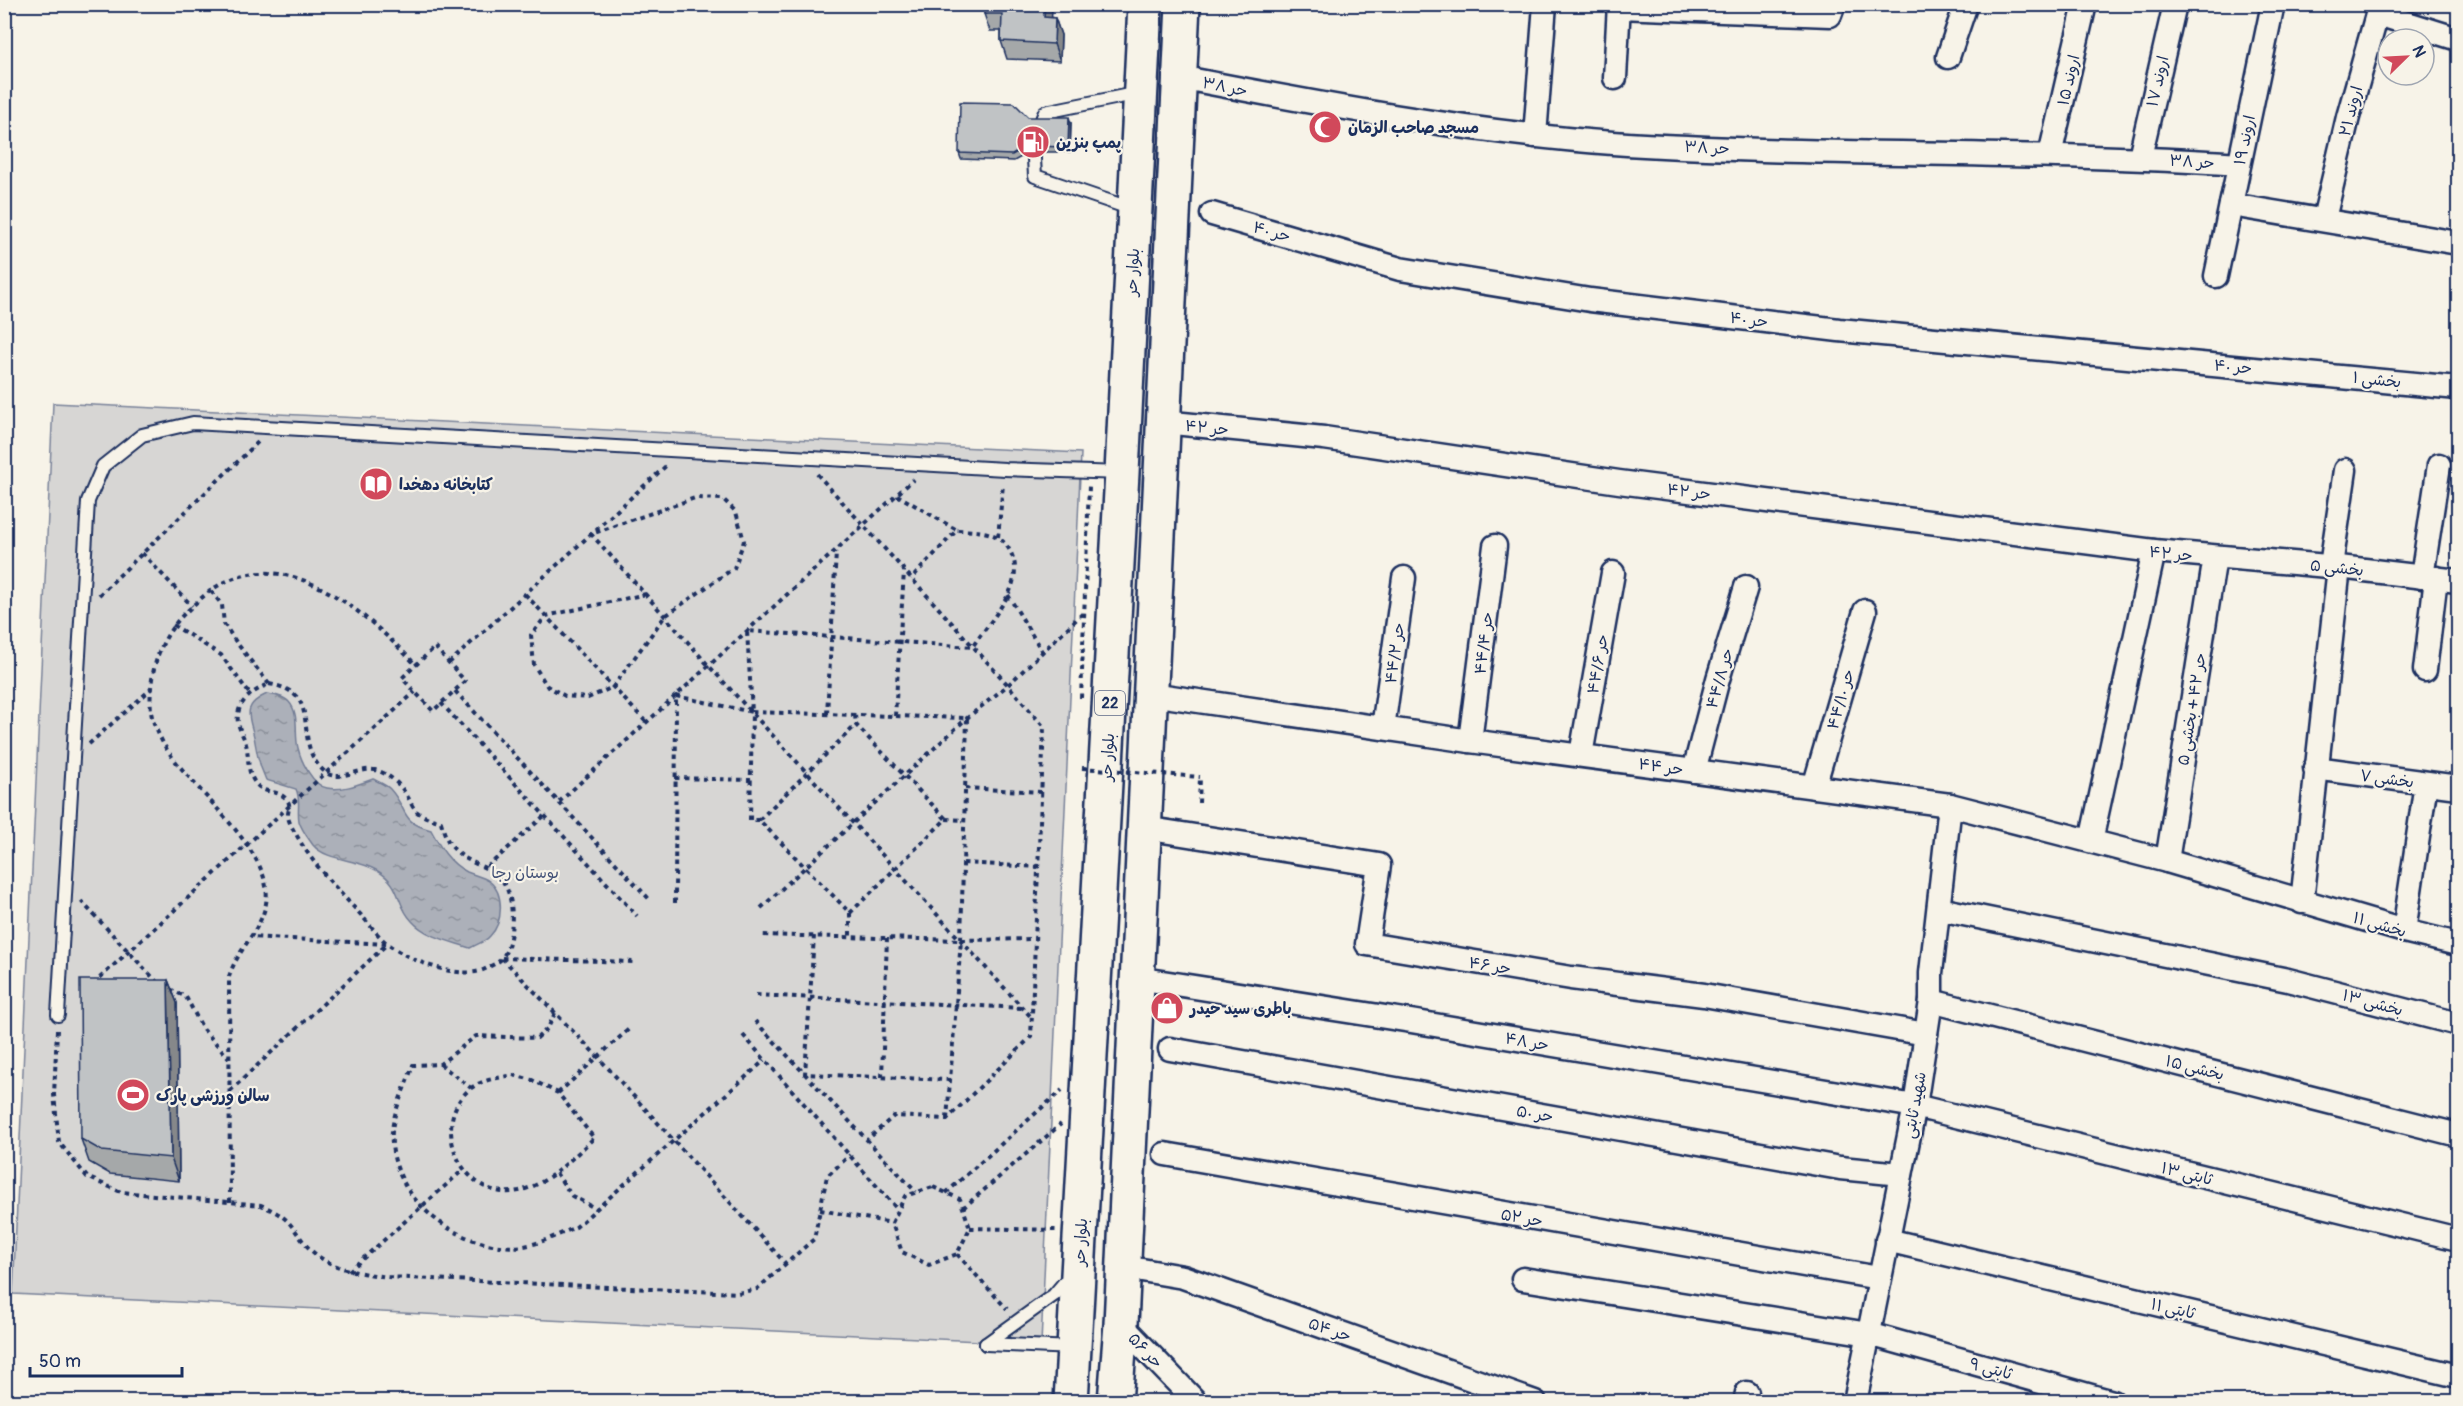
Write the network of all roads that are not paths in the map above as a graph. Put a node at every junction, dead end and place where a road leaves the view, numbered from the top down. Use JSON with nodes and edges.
{"nodes":[{"id":1,"x":1145,"y":4,"type":"edge"},
{"id":2,"x":1183,"y":4,"type":"edge"},
{"id":3,"x":1545,"y":4,"type":"edge"},
{"id":4,"x":1966,"y":4,"type":"edge"},
{"id":5,"x":2085,"y":4,"type":"edge"},
{"id":6,"x":2175,"y":4,"type":"edge"},
{"id":7,"x":2273,"y":4,"type":"edge"},
{"id":8,"x":1619,"y":6,"type":"edge"},
{"id":9,"x":1704,"y":7,"type":"edge"},
{"id":10,"x":2379,"y":9,"type":"edge"},
{"id":11,"x":1832,"y":10,"type":"edge"},
{"id":12,"x":2458,"y":39,"type":"edge"},
{"id":13,"x":1948,"y":57,"type":"dead end"},
{"id":14,"x":1179,"y":77,"type":"junction"},
{"id":15,"x":1615,"y":78,"type":"dead end"},
{"id":16,"x":1140,"y":93,"type":"junction"},
{"id":17,"x":1535,"y":136,"type":"junction"},
{"id":18,"x":2050,"y":155,"type":"junction"},
{"id":19,"x":2140,"y":157,"type":"junction"},
{"id":20,"x":2239,"y":164,"type":"junction"},
{"id":21,"x":2231,"y":205,"type":"junction"},
{"id":22,"x":1135,"y":210,"type":"junction"},
{"id":23,"x":1212,"y":214,"type":"dead end"},
{"id":24,"x":2324,"y":219,"type":"junction"},
{"id":25,"x":2458,"y":243,"type":"edge"},
{"id":26,"x":2216,"y":276,"type":"dead end"},
{"id":27,"x":2295,"y":371,"type":"joint"},
{"id":28,"x":2458,"y":387,"type":"edge"},
{"id":29,"x":1163,"y":422,"type":"junction"},
{"id":30,"x":2439,"y":465,"type":"dead end"},
{"id":31,"x":2345,"y":470,"type":"dead end"},
{"id":32,"x":1122,"y":473,"type":"junction"},
{"id":33,"x":1495,"y":546,"type":"dead end"},
{"id":34,"x":2154,"y":551,"type":"junction"},
{"id":35,"x":2216,"y":557,"type":"junction"},
{"id":36,"x":2335,"y":566,"type":"junction"},
{"id":37,"x":1613,"y":573,"type":"dead end"},
{"id":38,"x":1404,"y":578,"type":"dead end"},
{"id":39,"x":2429,"y":578,"type":"junction"},
{"id":40,"x":2458,"y":581,"type":"edge"},
{"id":41,"x":1746,"y":587,"type":"dead end"},
{"id":42,"x":1864,"y":611,"type":"dead end"},
{"id":43,"x":2425,"y":670,"type":"dead end"},
{"id":44,"x":1151,"y":694,"type":"junction"},
{"id":45,"x":1383,"y":728,"type":"junction"},
{"id":46,"x":1470,"y":741,"type":"junction"},
{"id":47,"x":1581,"y":755,"type":"junction"},
{"id":48,"x":2315,"y":768,"type":"junction"},
{"id":49,"x":1694,"y":771,"type":"junction"},
{"id":50,"x":2426,"y":783,"type":"junction"},
{"id":51,"x":1814,"y":787,"type":"junction"},
{"id":52,"x":2458,"y":787,"type":"edge"},
{"id":53,"x":1950,"y":805,"type":"junction"},
{"id":54,"x":1144,"y":828,"type":"junction"},
{"id":55,"x":2091,"y":842,"type":"junction"},
{"id":56,"x":2167,"y":861,"type":"junction"},
{"id":57,"x":2302,"y":902,"type":"junction"},
{"id":58,"x":1939,"y":909,"type":"junction"},
{"id":59,"x":2404,"y":931,"type":"junction"},
{"id":60,"x":2458,"y":944,"type":"edge"},
{"id":61,"x":1137,"y":978,"type":"junction"},
{"id":62,"x":1931,"y":1001,"type":"junction"},
{"id":63,"x":58,"y":1015,"type":"road end"},
{"id":64,"x":2458,"y":1024,"type":"edge"},
{"id":65,"x":1926,"y":1034,"type":"junction"},
{"id":66,"x":1170,"y":1049,"type":"dead end"},
{"id":67,"x":1916,"y":1106,"type":"junction"},
{"id":68,"x":2458,"y":1135,"type":"edge"},
{"id":69,"x":1165,"y":1154,"type":"dead end"},
{"id":70,"x":1901,"y":1174,"type":"junction"},
{"id":71,"x":2458,"y":1239,"type":"edge"},
{"id":72,"x":1887,"y":1240,"type":"junction"},
{"id":73,"x":1079,"y":1265,"type":"junction"},
{"id":74,"x":1124,"y":1267,"type":"junction"},
{"id":75,"x":1879,"y":1278,"type":"junction"},
{"id":76,"x":1523,"y":1279,"type":"dead end"},
{"id":77,"x":1121,"y":1324,"type":"junction"},
{"id":78,"x":1869,"y":1334,"type":"junction"},
{"id":79,"x":1074,"y":1348,"type":"junction"},
{"id":80,"x":2458,"y":1376,"type":"edge"},
{"id":81,"x":1071,"y":1401,"type":"edge"},
{"id":82,"x":1115,"y":1401,"type":"edge"},
{"id":83,"x":1196,"y":1401,"type":"edge"},
{"id":84,"x":1535,"y":1401,"type":"edge"},
{"id":85,"x":1855,"y":1401,"type":"edge"},
{"id":86,"x":2113,"y":1401,"type":"edge"}],
"edges":[{"from":1,"to":16,"type":"main road","name":"بلوار حر","number":"22"},
{"from":2,"to":14,"type":"main road","number":"22"},
{"from":3,"to":17,"type":"street"},
{"from":4,"to":13,"type":"street"},
{"from":5,"to":18,"type":"street","name":"اروند ۱۵"},
{"from":6,"to":19,"type":"street","name":"اروند ۱۷"},
{"from":7,"to":20,"type":"street","name":"اروند ۱۹"},
{"from":8,"to":9,"type":"street"},
{"from":8,"to":15,"type":"street"},
{"from":9,"to":11,"type":"street"},
{"from":10,"to":12,"type":"street"},
{"from":10,"to":24,"type":"street","name":"اروند ۲۱"},
{"from":14,"to":17,"type":"street","name":"حر ۳۸"},
{"from":14,"to":29,"type":"main road","number":"22"},
{"from":16,"to":22,"type":"main road","name":"بلوار حر","number":"22"},
{"from":16,"to":22,"type":"lane"},
{"from":17,"to":18,"type":"street","name":"حر ۳۸"},
{"from":18,"to":19,"type":"street","name":"حر ۳۸"},
{"from":19,"to":20,"type":"street","name":"حر ۳۸"},
{"from":20,"to":21,"type":"street","name":"اروند ۱۹"},
{"from":21,"to":24,"type":"street"},
{"from":21,"to":26,"type":"street","name":"اروند ۱۹"},
{"from":22,"to":32,"type":"main road","name":"بلوار حر","number":"22"},
{"from":23,"to":27,"type":"street","name":"حر ۴۰"},
{"from":24,"to":25,"type":"street"},
{"from":27,"to":28,"type":"street","name":"بخشی ۱"},
{"from":29,"to":34,"type":"street","name":"حر ۴۲"},
{"from":29,"to":44,"type":"main road","number":"22"},
{"from":30,"to":39,"type":"street"},
{"from":31,"to":36,"type":"street"},
{"from":32,"to":63,"type":"lane"},
{"from":32,"to":73,"type":"main road","name":"بلوار حر","number":"22"},
{"from":33,"to":46,"type":"street","name":"حر ۴۴/۴"},
{"from":34,"to":35,"type":"street","name":"حر ۴۲"},
{"from":34,"to":55,"type":"street"},
{"from":35,"to":36,"type":"street","name":"بخشی ۵"},
{"from":35,"to":56,"type":"street","name":"حر ۴۲ + بخشی ۵"},
{"from":36,"to":39,"type":"street","name":"بخشی ۵"},
{"from":36,"to":48,"type":"street"},
{"from":37,"to":47,"type":"street","name":"حر ۴۴/۶"},
{"from":38,"to":45,"type":"street","name":"حر ۴۴/۲"},
{"from":39,"to":40,"type":"street","name":"بخشی ۵"},
{"from":39,"to":43,"type":"street"},
{"from":41,"to":49,"type":"street","name":"حر ۴۴/۸"},
{"from":42,"to":51,"type":"street","name":"حر ۴۴/۱۰"},
{"from":44,"to":45,"type":"street","name":"حر ۴۴"},
{"from":44,"to":54,"type":"main road","number":"22"},
{"from":45,"to":46,"type":"street","name":"حر ۴۴"},
{"from":46,"to":47,"type":"street","name":"حر ۴۴"},
{"from":47,"to":49,"type":"street","name":"حر ۴۴"},
{"from":48,"to":50,"type":"street","name":"بخشی ۷"},
{"from":48,"to":57,"type":"street"},
{"from":49,"to":51,"type":"street","name":"حر ۴۴"},
{"from":50,"to":52,"type":"street","name":"بخشی ۷"},
{"from":50,"to":59,"type":"street"},
{"from":51,"to":53,"type":"street","name":"حر ۴۴"},
{"from":53,"to":55,"type":"street","name":"حر ۴۴"},
{"from":53,"to":58,"type":"street","name":"شهید ثابتی"},
{"from":54,"to":61,"type":"main road","number":"22"},
{"from":54,"to":65,"type":"street","name":"حر ۴۶"},
{"from":55,"to":56,"type":"street","name":"حر ۴۴"},
{"from":56,"to":57,"type":"street","name":"بخشی ۱۱"},
{"from":57,"to":59,"type":"street","name":"بخشی ۱۱"},
{"from":58,"to":62,"type":"street","name":"شهید ثابتی"},
{"from":58,"to":64,"type":"street","name":"بخشی ۱۳"},
{"from":59,"to":60,"type":"street","name":"بخشی ۱۱"},
{"from":61,"to":67,"type":"street","name":"حر ۴۸"},
{"from":61,"to":74,"type":"main road","number":"22"},
{"from":62,"to":65,"type":"street","name":"شهید ثابتی"},
{"from":62,"to":68,"type":"street","name":"بخشی ۱۵"},
{"from":65,"to":67,"type":"street","name":"شهید ثابتی"},
{"from":66,"to":70,"type":"street","name":"حر ۵۰"},
{"from":67,"to":70,"type":"street","name":"شهید ثابتی"},
{"from":67,"to":71,"type":"street","name":"ثابتی ۱۳"},
{"from":69,"to":75,"type":"street","name":"حر ۵۲"},
{"from":70,"to":72,"type":"street","name":"شهید ثابتی"},
{"from":72,"to":75,"type":"street","name":"شهید ثابتی"},
{"from":72,"to":80,"type":"street","name":"ثابتی ۱۱"},
{"from":73,"to":79,"type":"main road","name":"بلوار حر","number":"22"},
{"from":73,"to":79,"type":"lane"},
{"from":74,"to":77,"type":"main road","number":"22"},
{"from":74,"to":84,"type":"street","name":"حر ۵۴"},
{"from":75,"to":78,"type":"street","name":"شهید ثابتی"},
{"from":76,"to":78,"type":"street","name":"ثابتی ۹"},
{"from":77,"to":82,"type":"main road","number":"22"},
{"from":77,"to":83,"type":"street","name":"حر ۵۶"},
{"from":78,"to":85,"type":"street","name":"شهید ثابتی"},
{"from":78,"to":86,"type":"street","name":"ثابتی ۹"},
{"from":79,"to":81,"type":"main road","name":"بلوار حر","number":"22"}]}
